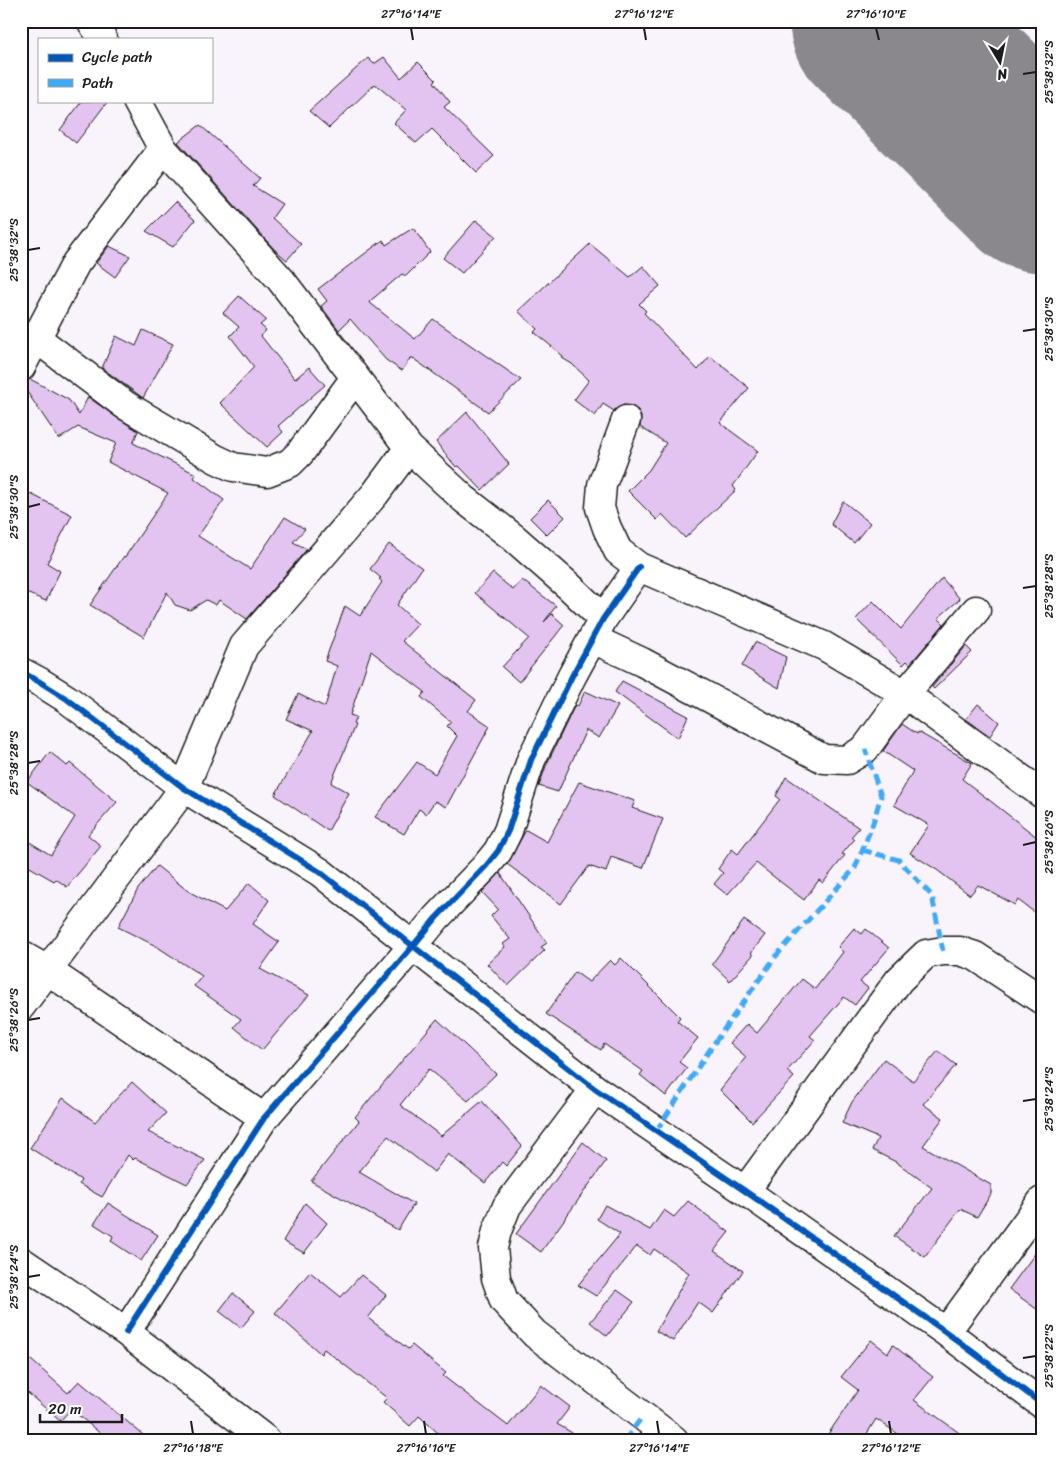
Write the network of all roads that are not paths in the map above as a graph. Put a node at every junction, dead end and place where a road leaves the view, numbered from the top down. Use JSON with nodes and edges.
{"nodes":[{"id":1,"x":91,"y":21,"type":"edge"},
{"id":2,"x":102,"y":38,"type":"edge"},
{"id":3,"x":138,"y":102,"type":"edge"},
{"id":4,"x":163,"y":149,"type":"junction"},
{"id":5,"x":36,"y":338,"type":"junction"},
{"id":6,"x":21,"y":367,"type":"edge"},
{"id":7,"x":355,"y":378,"type":"junction"},
{"id":8,"x":626,"y":420,"type":"dead end"},
{"id":9,"x":409,"y":448,"type":"junction"},
{"id":10,"x":639,"y":567,"type":"junction"},
{"id":11,"x":976,"y":610,"type":"dead end"},
{"id":12,"x":598,"y":629,"type":"junction"},
{"id":13,"x":21,"y":672,"type":"edge"},
{"id":14,"x":905,"y":694,"type":"junction"},
{"id":15,"x":184,"y":788,"type":"junction"},
{"id":16,"x":1042,"y":794,"type":"edge"},
{"id":17,"x":413,"y":946,"type":"junction"},
{"id":18,"x":21,"y":955,"type":"edge"},
{"id":19,"x":47,"y":970,"type":"junction"},
{"id":20,"x":1042,"y":1000,"type":"edge"},
{"id":21,"x":21,"y":1006,"type":"edge"},
{"id":22,"x":595,"y":1090,"type":"junction"},
{"id":23,"x":264,"y":1118,"type":"junction"},
{"id":24,"x":745,"y":1190,"type":"junction"},
{"id":25,"x":1042,"y":1202,"type":"edge"},
{"id":26,"x":21,"y":1261,"type":"edge"},
{"id":27,"x":126,"y":1332,"type":"junction"},
{"id":28,"x":946,"y":1332,"type":"junction"},
{"id":29,"x":1042,"y":1404,"type":"edge"},
{"id":30,"x":266,"y":1440,"type":"edge"},
{"id":31,"x":674,"y":1440,"type":"edge"}],
"edges":[{"from":1,"to":2,"type":"street"},
{"from":3,"to":4,"type":"street"},
{"from":4,"to":5,"type":"street"},
{"from":4,"to":7,"type":"street"},
{"from":5,"to":6,"type":"street"},
{"from":5,"to":7,"type":"street"},
{"from":7,"to":9,"type":"street"},
{"from":8,"to":10,"type":"street"},
{"from":9,"to":12,"type":"street"},
{"from":9,"to":15,"type":"street"},
{"from":10,"to":12,"type":"street"},
{"from":10,"to":14,"type":"street"},
{"from":11,"to":14,"type":"street"},
{"from":12,"to":14,"type":"street"},
{"from":12,"to":17,"type":"street"},
{"from":13,"to":15,"type":"street"},
{"from":14,"to":16,"type":"street"},
{"from":15,"to":17,"type":"street"},
{"from":15,"to":19,"type":"street"},
{"from":17,"to":22,"type":"street"},
{"from":17,"to":23,"type":"street"},
{"from":18,"to":19,"type":"street"},
{"from":19,"to":21,"type":"street"},
{"from":19,"to":23,"type":"street"},
{"from":20,"to":24,"type":"street"},
{"from":22,"to":24,"type":"street"},
{"from":22,"to":31,"type":"street"},
{"from":23,"to":27,"type":"street"},
{"from":24,"to":28,"type":"street"},
{"from":25,"to":28,"type":"street"},
{"from":26,"to":27,"type":"street"},
{"from":27,"to":30,"type":"street"},
{"from":28,"to":29,"type":"street"}]}
